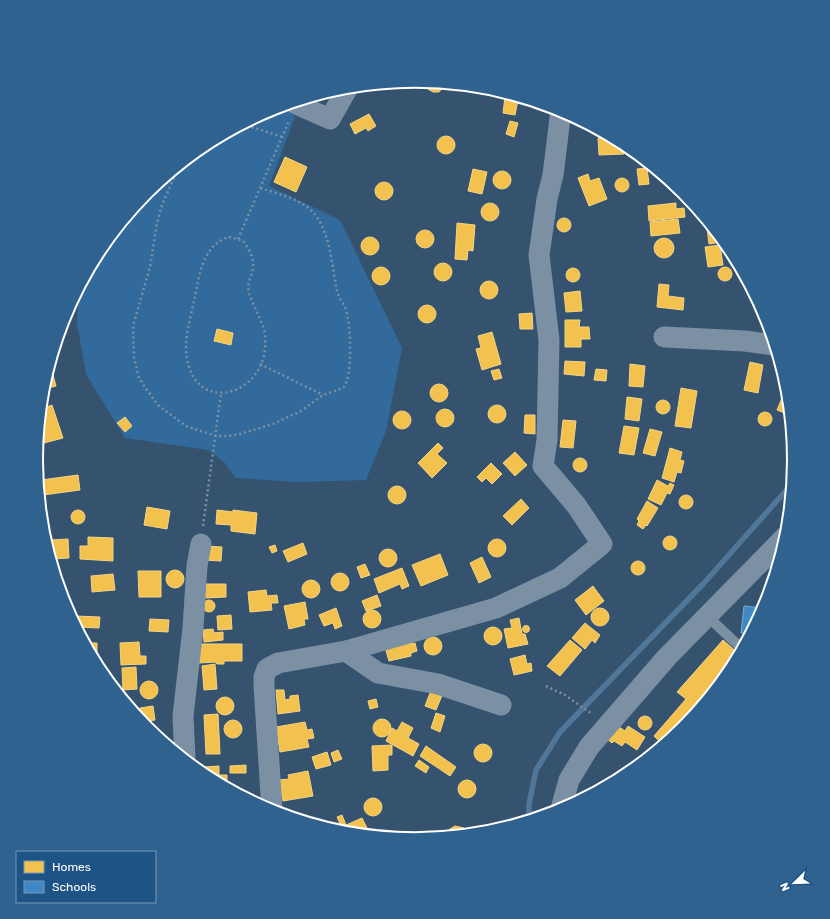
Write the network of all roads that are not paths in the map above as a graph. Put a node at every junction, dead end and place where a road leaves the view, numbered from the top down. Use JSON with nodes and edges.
{"nodes":[{"id":1,"x":344,"y":95,"type":"edge"},
{"id":2,"x":300,"y":106,"type":"edge"},
{"id":3,"x":560,"y":117,"type":"edge"},
{"id":4,"x":664,"y":337,"type":"dead end"},
{"id":5,"x":768,"y":344,"type":"edge"},
{"id":6,"x":201,"y":544,"type":"road end"},
{"id":7,"x":777,"y":545,"type":"edge"},
{"id":8,"x":707,"y":616,"type":"junction"},
{"id":9,"x":738,"y":644,"type":"edge"},
{"id":10,"x":346,"y":651,"type":"junction"},
{"id":11,"x":501,"y":705,"type":"dead end"},
{"id":12,"x":186,"y":752,"type":"edge"},
{"id":13,"x":564,"y":800,"type":"edge"},
{"id":14,"x":272,"y":802,"type":"edge"}],
"edges":[{"from":1,"to":2,"type":"street"},
{"from":3,"to":10,"type":"street"},
{"from":4,"to":5,"type":"street"},
{"from":6,"to":12,"type":"street"},
{"from":7,"to":8,"type":"street"},
{"from":8,"to":9,"type":"lane"},
{"from":8,"to":13,"type":"street"},
{"from":10,"to":11,"type":"street"},
{"from":10,"to":14,"type":"street"}]}
